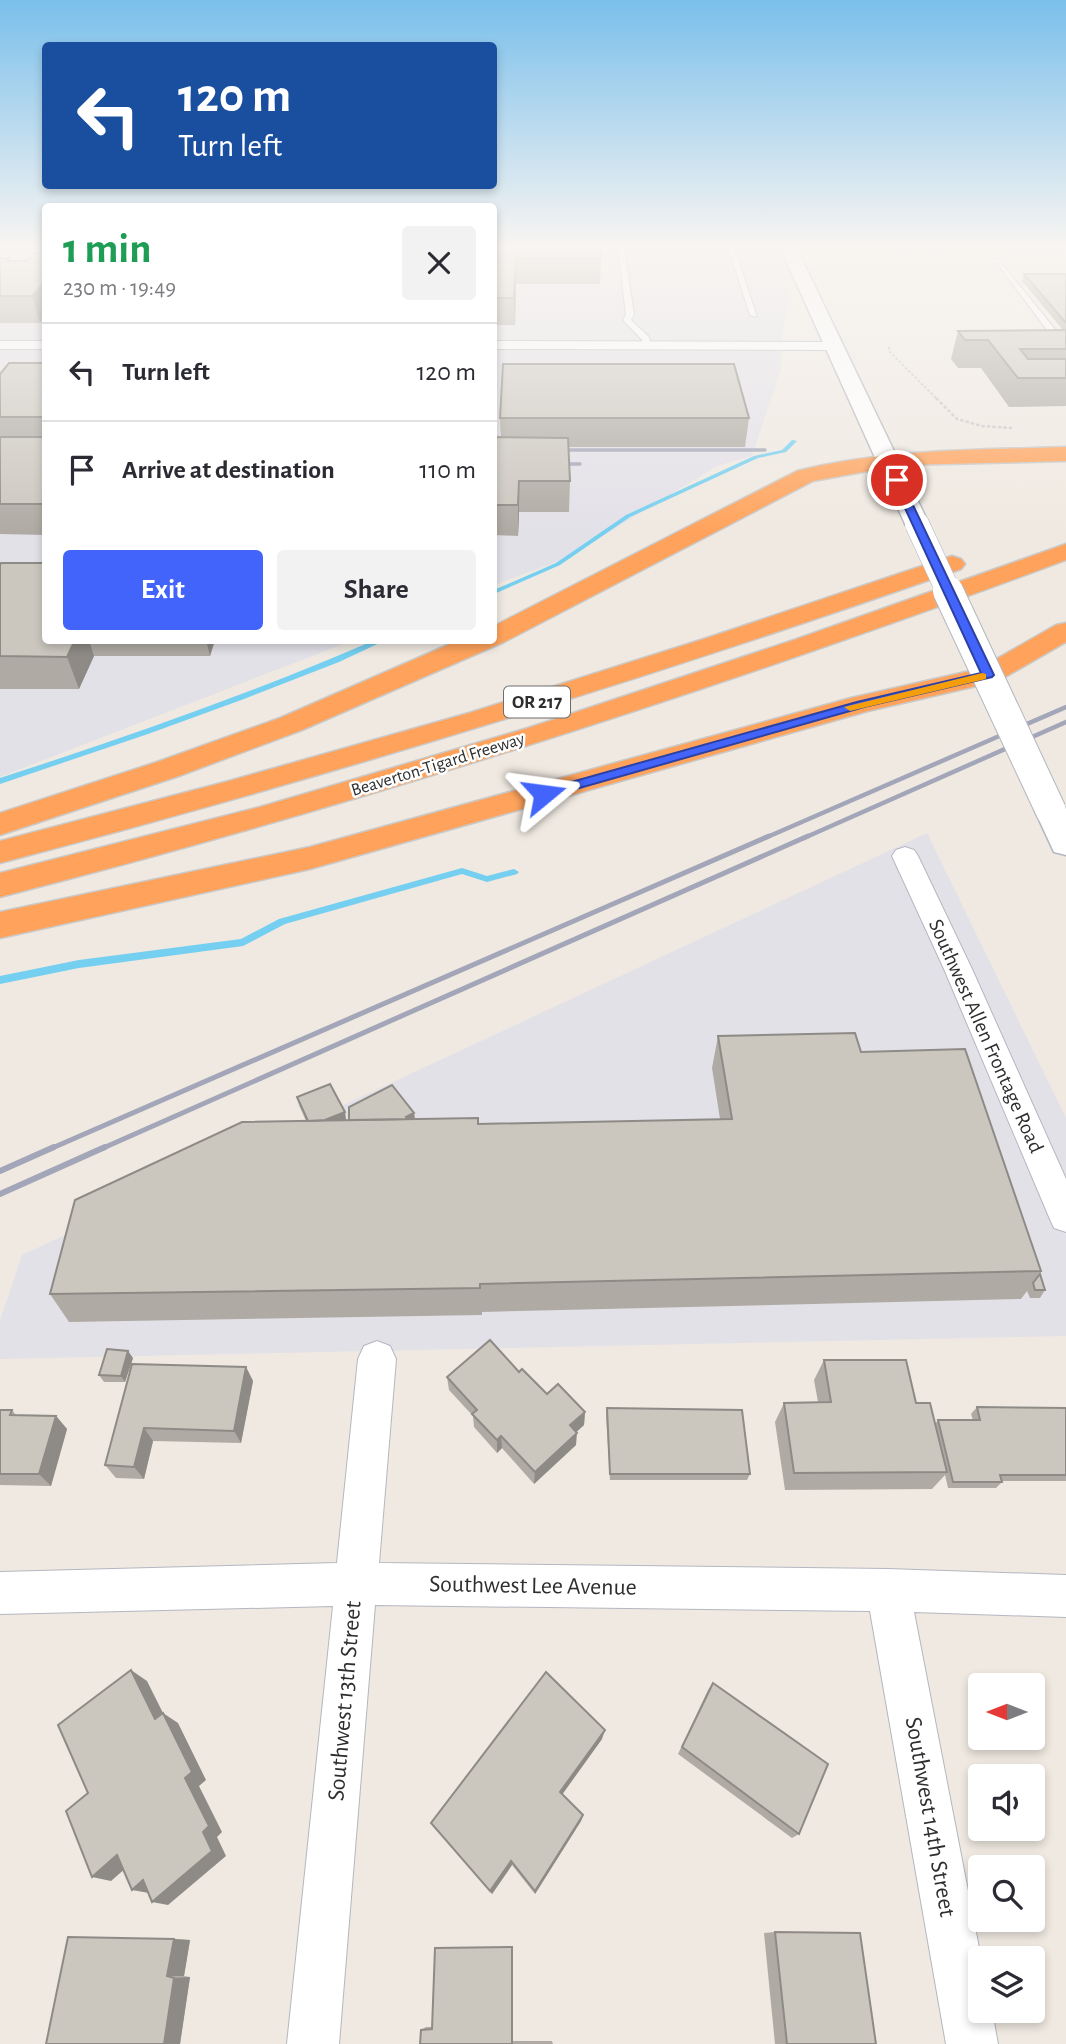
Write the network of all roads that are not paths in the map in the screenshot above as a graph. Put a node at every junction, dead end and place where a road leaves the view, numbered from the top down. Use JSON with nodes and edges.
{"nodes":[{"id":1,"x":647,"y":342,"type":"edge"},
{"id":2,"x":832,"y":342,"type":"edge"},
{"id":3,"x":1,"y":345,"type":"edge"},
{"id":4,"x":42,"y":345,"type":"edge"},
{"id":5,"x":497,"y":345,"type":"edge"},
{"id":6,"x":648,"y":346,"type":"junction"},
{"id":7,"x":834,"y":346,"type":"junction"},
{"id":8,"x":1066,"y":454,"type":"edge"},
{"id":9,"x":886,"y":458,"type":"junction"},
{"id":10,"x":1066,"y":524,"type":"edge"},
{"id":11,"x":1066,"y":551,"type":"edge"},
{"id":12,"x":1066,"y":631,"type":"edge"},
{"id":13,"x":497,"y":634,"type":"edge"},
{"id":14,"x":474,"y":644,"type":"edge"},
{"id":15,"x":988,"y":675,"type":"junction"},
{"id":16,"x":0,"y":824,"type":"edge"},
{"id":17,"x":1066,"y":844,"type":"edge"},
{"id":18,"x":0,"y":852,"type":"edge"},
{"id":19,"x":905,"y":856,"type":"dead end"},
{"id":20,"x":0,"y":885,"type":"edge"},
{"id":21,"x":0,"y":925,"type":"edge"},
{"id":22,"x":1066,"y":1217,"type":"edge"},
{"id":23,"x":377,"y":1359,"type":"dead end"},
{"id":24,"x":357,"y":1584,"type":"junction"},
{"id":25,"x":888,"y":1590,"type":"junction"},
{"id":26,"x":0,"y":1593,"type":"edge"},
{"id":27,"x":1066,"y":1596,"type":"edge"},
{"id":28,"x":313,"y":2044,"type":"edge"},
{"id":29,"x":972,"y":2044,"type":"edge"}],
"edges":[{"from":1,"to":6,"type":"lane"},
{"from":2,"to":7,"type":"main road"},
{"from":3,"to":4,"type":"street"},
{"from":5,"to":6,"type":"street"},
{"from":6,"to":7,"type":"street"},
{"from":7,"to":9,"type":"main road"},
{"from":8,"to":9,"type":"highway"},
{"from":9,"to":13,"type":"highway"},
{"from":9,"to":15,"type":"main road","bridge":true},
{"from":10,"to":18,"type":"highway","name":"Beaverton-Tigard Freeway","number":"OR 217"},
{"from":11,"to":20,"type":"highway","name":"Beaverton-Tigard Freeway","number":"OR 217"},
{"from":12,"to":15,"type":"highway"},
{"from":14,"to":16,"type":"highway"},
{"from":15,"to":17,"type":"main road","bridge":true},
{"from":15,"to":21,"type":"highway"},
{"from":19,"to":22,"type":"street","name":"Southwest Allen Frontage Road"},
{"from":23,"to":24,"type":"street","name":"Southwest 13th Street"},
{"from":24,"to":25,"type":"street","name":"Southwest Lee Avenue"},
{"from":24,"to":26,"type":"street","name":"Southwest Lee Avenue"},
{"from":24,"to":28,"type":"street","name":"Southwest 13th Street"},
{"from":25,"to":27,"type":"street","name":"Southwest Lee Avenue"},
{"from":25,"to":29,"type":"street","name":"Southwest 14th Street"}]}
